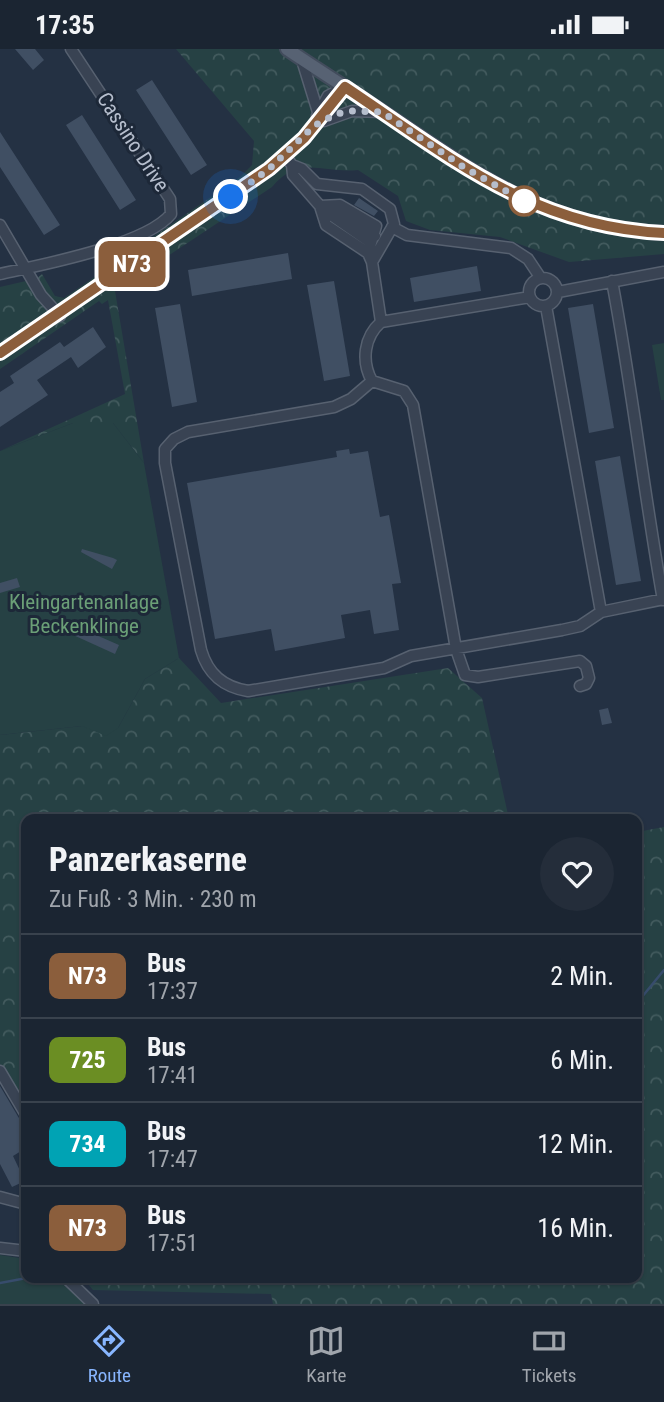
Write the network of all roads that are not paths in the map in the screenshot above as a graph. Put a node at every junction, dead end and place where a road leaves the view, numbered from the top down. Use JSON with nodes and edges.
{"nodes":[{"id":1,"x":71,"y":49,"type":"edge"},
{"id":2,"x":286,"y":49,"type":"edge"},
{"id":3,"x":302,"y":59,"type":"junction"},
{"id":4,"x":345,"y":87,"type":"junction"},
{"id":5,"x":318,"y":112,"type":"junction"},
{"id":6,"x":382,"y":112,"type":"junction"},
{"id":7,"x":314,"y":126,"type":"junction"},
{"id":8,"x":285,"y":156,"type":"junction"},
{"id":9,"x":292,"y":165,"type":"junction"},
{"id":10,"x":320,"y":207,"type":"junction"},
{"id":11,"x":0,"y":225,"type":"edge"},
{"id":12,"x":393,"y":227,"type":"junction"},
{"id":13,"x":664,"y":233,"type":"edge"},
{"id":14,"x":372,"y":249,"type":"junction"},
{"id":15,"x":29,"y":269,"type":"junction"},
{"id":16,"x":664,"y":272,"type":"edge"},
{"id":17,"x":0,"y":274,"type":"edge"},
{"id":18,"x":540,"y":277,"type":"junction"},
{"id":19,"x":612,"y":281,"type":"junction"},
{"id":20,"x":558,"y":292,"type":"junction"},
{"id":21,"x":530,"y":297,"type":"junction"},
{"id":22,"x":546,"y":306,"type":"junction"},
{"id":23,"x":59,"y":316,"type":"junction"},
{"id":24,"x":381,"y":322,"type":"junction"},
{"id":25,"x":0,"y":353,"type":"edge"},
{"id":26,"x":372,"y":381,"type":"junction"},
{"id":27,"x":663,"y":600,"type":"edge"},
{"id":28,"x":601,"y":612,"type":"junction"},
{"id":29,"x":456,"y":649,"type":"junction"},
{"id":30,"x":580,"y":686,"type":"dead end"},
{"id":31,"x":0,"y":1071,"type":"edge"},
{"id":32,"x":21,"y":1107,"type":"edge"},
{"id":33,"x":0,"y":1198,"type":"edge"},
{"id":34,"x":21,"y":1203,"type":"edge"},
{"id":35,"x":0,"y":1248,"type":"edge"},
{"id":36,"x":21,"y":1250,"type":"edge"},
{"id":37,"x":72,"y":1283,"type":"edge"},
{"id":38,"x":93,"y":1304,"type":"edge"}],
"edges":[{"from":1,"to":15,"type":"street","name":"Cassino Drive"},
{"from":2,"to":3,"type":"main road"},
{"from":3,"to":4,"type":"main road"},
{"from":3,"to":5,"type":"street"},
{"from":4,"to":5,"type":"street"},
{"from":4,"to":6,"type":"main road"},
{"from":4,"to":7,"type":"street"},
{"from":5,"to":7,"type":"street"},
{"from":6,"to":7,"type":"street"},
{"from":6,"to":13,"type":"main road"},
{"from":7,"to":8,"type":"street"},
{"from":8,"to":9,"type":"street"},
{"from":8,"to":23,"type":"street"},
{"from":9,"to":10,"type":"street"},
{"from":9,"to":12,"type":"street"},
{"from":10,"to":14,"type":"street"},
{"from":10,"to":14,"type":"street"},
{"from":11,"to":15,"type":"street"},
{"from":12,"to":14,"type":"street"},
{"from":12,"to":18,"type":"street"},
{"from":14,"to":24,"type":"street"},
{"from":15,"to":17,"type":"street"},
{"from":15,"to":23,"type":"street"},
{"from":16,"to":19,"type":"street"},
{"from":18,"to":20,"type":"street"},
{"from":18,"to":21,"type":"street"},
{"from":19,"to":20,"type":"street"},
{"from":19,"to":27,"type":"street"},
{"from":20,"to":22,"type":"street"},
{"from":21,"to":22,"type":"street"},
{"from":21,"to":24,"type":"street"},
{"from":22,"to":28,"type":"street"},
{"from":23,"to":25,"type":"street"},
{"from":24,"to":26,"type":"street"},
{"from":26,"to":29,"type":"street"},
{"from":26,"to":29,"type":"street"},
{"from":27,"to":28,"type":"street"},
{"from":28,"to":29,"type":"street"},
{"from":29,"to":30,"type":"street"},
{"from":31,"to":32,"type":"street"},
{"from":33,"to":34,"type":"street"},
{"from":35,"to":36,"type":"street"},
{"from":37,"to":38,"type":"street"}]}
